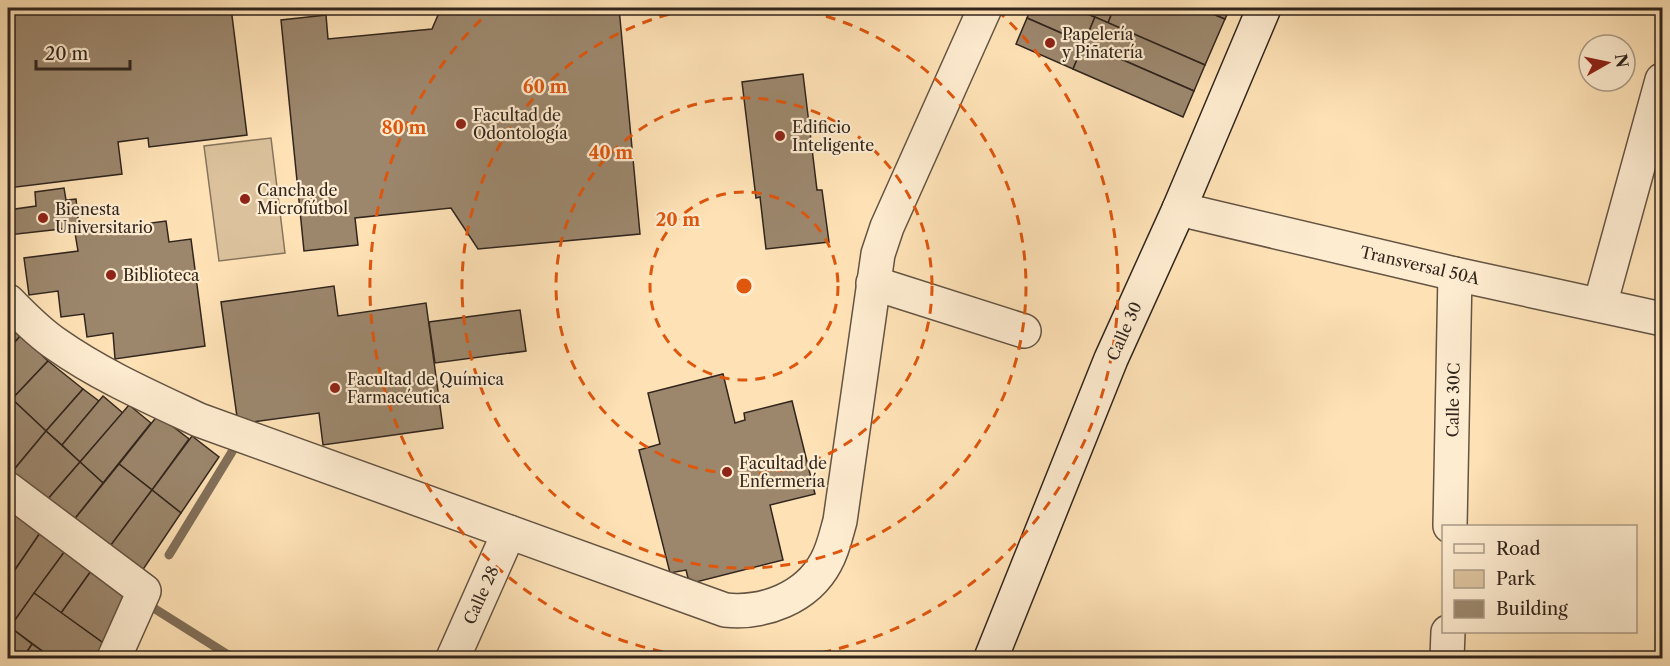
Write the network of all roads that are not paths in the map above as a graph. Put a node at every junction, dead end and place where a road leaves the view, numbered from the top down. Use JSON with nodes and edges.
{"nodes":[{"id":1,"x":985,"y":8,"type":"edge"},
{"id":2,"x":1264,"y":8,"type":"edge"},
{"id":3,"x":1662,"y":80,"type":"edge"},
{"id":4,"x":1179,"y":209,"type":"junction"},
{"id":5,"x":1455,"y":273,"type":"junction"},
{"id":6,"x":873,"y":282,"type":"junction"},
{"id":7,"x":8,"y":301,"type":"edge"},
{"id":8,"x":1600,"y":305,"type":"junction"},
{"id":9,"x":1662,"y":319,"type":"edge"},
{"id":10,"x":1023,"y":331,"type":"dead end"},
{"id":11,"x":8,"y":489,"type":"edge"},
{"id":12,"x":1450,"y":525,"type":"edge"},
{"id":13,"x":509,"y":532,"type":"junction"},
{"id":14,"x":1448,"y":633,"type":"edge"},
{"id":15,"x":114,"y":658,"type":"edge"},
{"id":16,"x":453,"y":658,"type":"edge"},
{"id":17,"x":991,"y":658,"type":"edge"},
{"id":18,"x":1447,"y":658,"type":"edge"}],
"edges":[{"from":1,"to":6,"type":"street"},
{"from":2,"to":4,"type":"street","name":"Calle 30"},
{"from":3,"to":8,"type":"street"},
{"from":4,"to":5,"type":"street","name":"Transversal 50A"},
{"from":4,"to":17,"type":"street","name":"Calle 30"},
{"from":5,"to":8,"type":"street","name":"Transversal 50A"},
{"from":5,"to":12,"type":"street","name":"Calle 30C"},
{"from":6,"to":10,"type":"street"},
{"from":6,"to":13,"type":"street"},
{"from":7,"to":13,"type":"street"},
{"from":8,"to":9,"type":"street","name":"Transversal 50A"},
{"from":11,"to":15,"type":"street"},
{"from":13,"to":16,"type":"street","name":"Calle 28"},
{"from":14,"to":18,"type":"street"}]}
